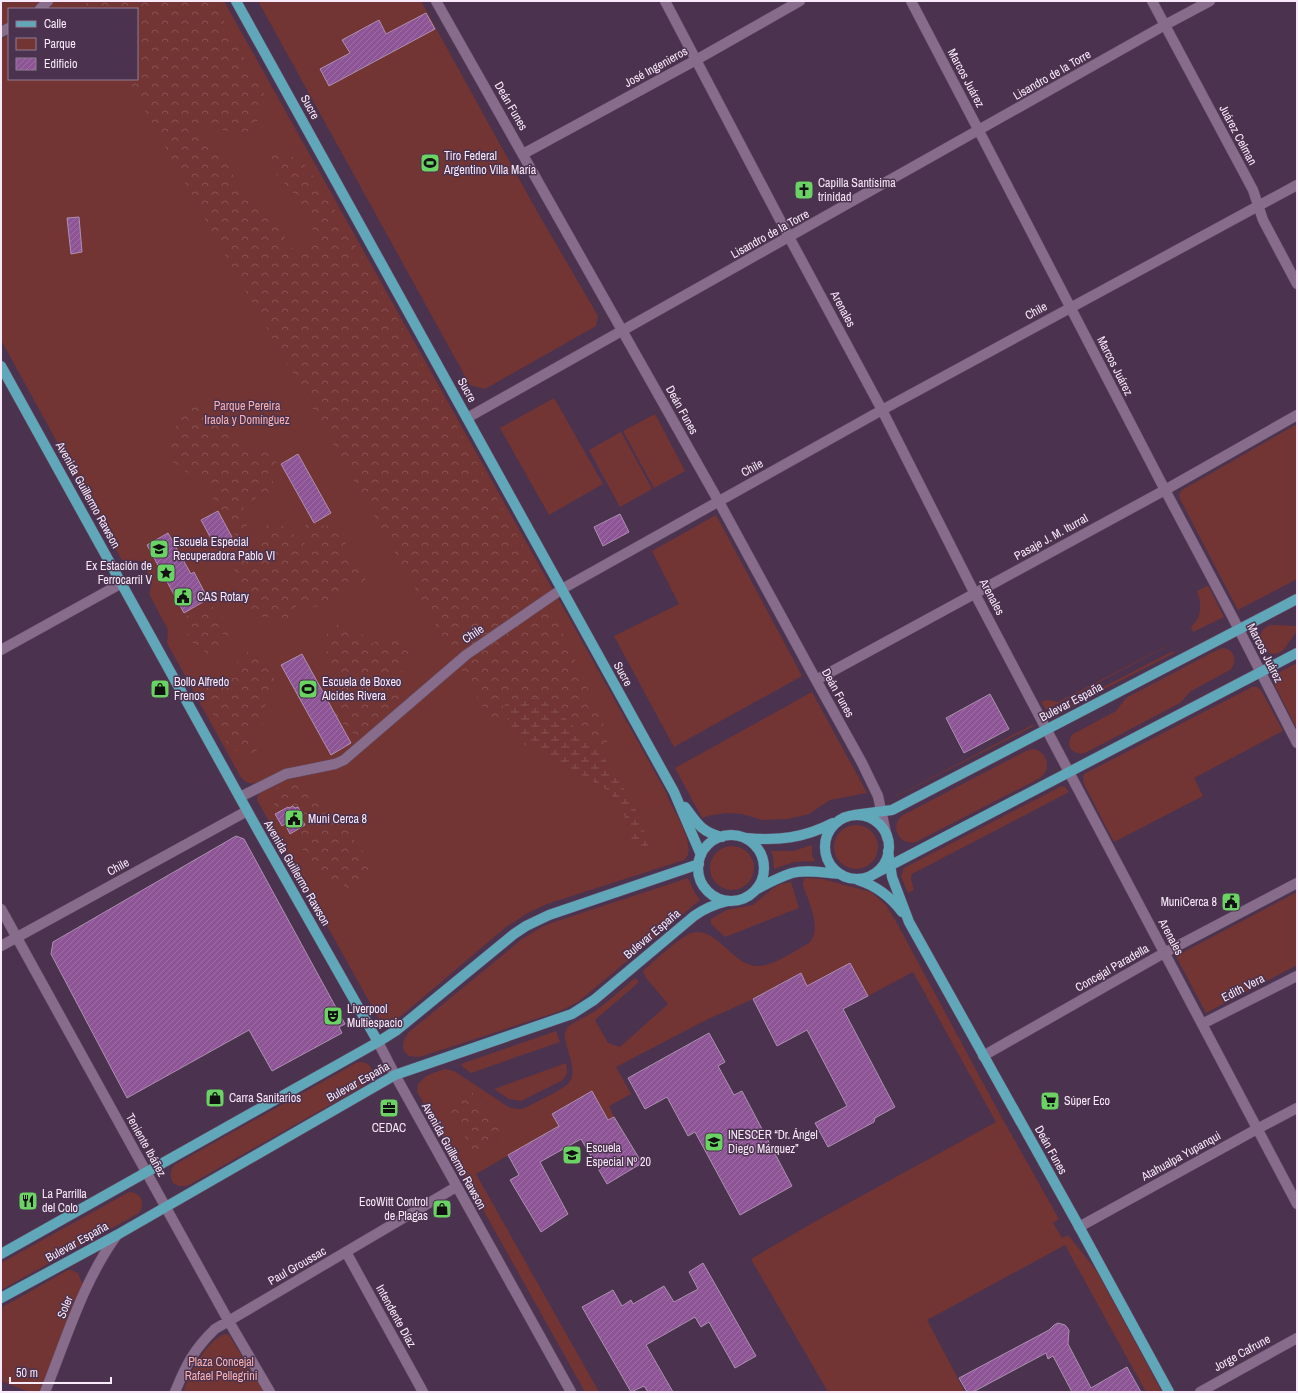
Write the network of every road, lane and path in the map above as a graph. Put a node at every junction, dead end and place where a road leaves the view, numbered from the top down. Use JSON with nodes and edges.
{"nodes":[{"id":1,"x":236,"y":1,"type":"edge"},
{"id":2,"x":436,"y":1,"type":"edge"},
{"id":3,"x":665,"y":1,"type":"edge"},
{"id":4,"x":800,"y":1,"type":"edge"},
{"id":5,"x":911,"y":1,"type":"edge"},
{"id":6,"x":1152,"y":1,"type":"edge"},
{"id":7,"x":1210,"y":1,"type":"edge"},
{"id":8,"x":1165,"y":25,"type":"junction"},
{"id":9,"x":696,"y":60,"type":"junction"},
{"id":10,"x":979,"y":131,"type":"junction"},
{"id":11,"x":524,"y":154,"type":"junction"},
{"id":12,"x":1297,"y":185,"type":"edge"},
{"id":13,"x":1258,"y":206,"type":"junction"},
{"id":14,"x":789,"y":237,"type":"junction"},
{"id":15,"x":1297,"y":284,"type":"edge"},
{"id":16,"x":1070,"y":307,"type":"junction"},
{"id":17,"x":623,"y":332,"type":"junction"},
{"id":18,"x":1,"y":366,"type":"edge"},
{"id":19,"x":882,"y":410,"type":"junction"},
{"id":20,"x":1297,"y":415,"type":"edge"},
{"id":21,"x":467,"y":418,"type":"junction"},
{"id":22,"x":1164,"y":490,"type":"junction"},
{"id":23,"x":719,"y":502,"type":"junction"},
{"id":24,"x":122,"y":583,"type":"junction"},
{"id":25,"x":562,"y":589,"type":"junction"},
{"id":26,"x":975,"y":594,"type":"junction"},
{"id":27,"x":1297,"y":599,"type":"edge"},
{"id":28,"x":1238,"y":629,"type":"junction"},
{"id":29,"x":1,"y":650,"type":"edge"},
{"id":30,"x":1297,"y":653,"type":"edge"},
{"id":31,"x":1260,"y":673,"type":"junction"},
{"id":32,"x":816,"y":680,"type":"junction"},
{"id":33,"x":1047,"y":729,"type":"junction"},
{"id":34,"x":1297,"y":743,"type":"edge"},
{"id":35,"x":1069,"y":772,"type":"junction"},
{"id":36,"x":674,"y":792,"type":"junction"},
{"id":37,"x":240,"y":797,"type":"junction"},
{"id":38,"x":247,"y":811,"type":"junction"},
{"id":39,"x":883,"y":812,"type":"junction"},
{"id":40,"x":854,"y":815,"type":"junction"},
{"id":41,"x":837,"y":822,"type":"junction"},
{"id":42,"x":722,"y":837,"type":"junction"},
{"id":43,"x":743,"y":838,"type":"junction"},
{"id":44,"x":887,"y":838,"type":"junction"},
{"id":45,"x":888,"y":851,"type":"junction"},
{"id":46,"x":700,"y":859,"type":"junction"},
{"id":47,"x":890,"y":867,"type":"junction"},
{"id":48,"x":840,"y":874,"type":"junction"},
{"id":49,"x":872,"y":875,"type":"junction"},
{"id":50,"x":855,"y":879,"type":"junction"},
{"id":51,"x":1297,"y":883,"type":"edge"},
{"id":52,"x":757,"y":889,"type":"junction"},
{"id":53,"x":728,"y":901,"type":"junction"},
{"id":54,"x":1,"y":909,"type":"edge"},
{"id":55,"x":909,"y":922,"type":"junction"},
{"id":56,"x":17,"y":937,"type":"junction"},
{"id":57,"x":1,"y":946,"type":"edge"},
{"id":58,"x":1164,"y":952,"type":"junction"},
{"id":59,"x":1297,"y":976,"type":"edge"},
{"id":60,"x":1202,"y":1024,"type":"junction"},
{"id":61,"x":378,"y":1042,"type":"junction"},
{"id":62,"x":983,"y":1056,"type":"junction"},
{"id":63,"x":395,"y":1075,"type":"junction"},
{"id":64,"x":1297,"y":1108,"type":"edge"},
{"id":65,"x":1257,"y":1129,"type":"junction"},
{"id":66,"x":146,"y":1173,"type":"junction"},
{"id":67,"x":456,"y":1187,"type":"junction"},
{"id":68,"x":1297,"y":1204,"type":"edge"},
{"id":69,"x":166,"y":1207,"type":"junction"},
{"id":70,"x":1079,"y":1227,"type":"junction"},
{"id":71,"x":116,"y":1235,"type":"junction"},
{"id":72,"x":346,"y":1252,"type":"junction"},
{"id":73,"x":1,"y":1254,"type":"edge"},
{"id":74,"x":1,"y":1298,"type":"edge"},
{"id":75,"x":228,"y":1320,"type":"junction"},
{"id":76,"x":1297,"y":1338,"type":"edge"},
{"id":77,"x":45,"y":1392,"type":"edge"},
{"id":78,"x":175,"y":1392,"type":"edge"},
{"id":79,"x":270,"y":1392,"type":"edge"},
{"id":80,"x":423,"y":1392,"type":"edge"},
{"id":81,"x":571,"y":1392,"type":"edge"},
{"id":82,"x":1169,"y":1392,"type":"edge"},
{"id":83,"x":1200,"y":1392,"type":"edge"}],
"edges":[{"from":1,"to":21,"type":"main road","name":"Sucre"},
{"from":2,"to":11,"type":"street","name":"Deán Funes"},
{"from":3,"to":9,"type":"street","name":"Arenales"},
{"from":4,"to":9,"type":"street","name":"José Ingenieros"},
{"from":5,"to":10,"type":"street","name":"Marcos Juárez"},
{"from":6,"to":8,"type":"street","name":"Juárez Celman"},
{"from":7,"to":8,"type":"street","name":"Lisandro de la Torre"},
{"from":8,"to":10,"type":"street","name":"Lisandro de la Torre"},
{"from":8,"to":13,"type":"street","name":"Juárez Celman"},
{"from":9,"to":11,"type":"street","name":"José Ingenieros"},
{"from":9,"to":14,"type":"street","name":"Arenales"},
{"from":10,"to":14,"type":"street","name":"Lisandro de la Torre"},
{"from":10,"to":16,"type":"street","name":"Marcos Juárez"},
{"from":11,"to":17,"type":"street","name":"Deán Funes"},
{"from":12,"to":13,"type":"street","name":"Chile"},
{"from":13,"to":15,"type":"street","name":"Juárez Celman"},
{"from":13,"to":16,"type":"street","name":"Chile"},
{"from":14,"to":17,"type":"street","name":"Lisandro de la Torre"},
{"from":14,"to":19,"type":"street","name":"Arenales"},
{"from":16,"to":19,"type":"street","name":"Chile"},
{"from":16,"to":22,"type":"street","name":"Marcos Juárez"},
{"from":17,"to":21,"type":"street","name":"Lisandro de la Torre"},
{"from":17,"to":23,"type":"street","name":"Deán Funes"},
{"from":18,"to":24,"type":"main road","name":"Avenida Guillermo Rawson"},
{"from":19,"to":23,"type":"street","name":"Chile"},
{"from":19,"to":26,"type":"street","name":"Arenales"},
{"from":20,"to":22,"type":"street","name":"Pasaje J. M. Iturral"},
{"from":21,"to":25,"type":"main road","name":"Sucre"},
{"from":22,"to":26,"type":"street","name":"Pasaje J. M. Iturral"},
{"from":22,"to":28,"type":"street","name":"Marcos Juárez"},
{"from":23,"to":25,"type":"street","name":"Chile"},
{"from":23,"to":32,"type":"street","name":"Deán Funes"},
{"from":24,"to":29,"type":"street"},
{"from":24,"to":37,"type":"main road","name":"Avenida Guillermo Rawson"},
{"from":25,"to":36,"type":"main road","name":"Sucre"},
{"from":25,"to":37,"type":"street","name":"Chile"},
{"from":26,"to":32,"type":"street","name":"Pasaje J. M. Iturral"},
{"from":26,"to":33,"type":"street","name":"Arenales"},
{"from":27,"to":28,"type":"main road","name":"Bulevar España"},
{"from":28,"to":31,"type":"street","name":"Marcos Juárez"},
{"from":28,"to":33,"type":"main road","name":"Bulevar España"},
{"from":30,"to":31,"type":"main road"},
{"from":31,"to":34,"type":"street","name":"Marcos Juárez"},
{"from":31,"to":35,"type":"main road"},
{"from":32,"to":39,"type":"street","name":"Deán Funes"},
{"from":33,"to":35,"type":"street","name":"Arenales"},
{"from":33,"to":39,"type":"main road","name":"Bulevar España"},
{"from":35,"to":47,"type":"main road"},
{"from":35,"to":58,"type":"street","name":"Arenales"},
{"from":36,"to":42,"type":"main road","name":"Sucre"},
{"from":36,"to":46,"type":"main road","name":"Sucre"},
{"from":37,"to":38,"type":"main road","name":"Avenida Guillermo Rawson"},
{"from":38,"to":56,"type":"street","name":"Chile"},
{"from":38,"to":61,"type":"main road","name":"Avenida Guillermo Rawson"},
{"from":39,"to":40,"type":"main road","name":"Bulevar España"},
{"from":39,"to":44,"type":"street","name":"Deán Funes"},
{"from":40,"to":41,"type":"main road"},
{"from":40,"to":44,"type":"main road"},
{"from":41,"to":43,"type":"main road"},
{"from":41,"to":48,"type":"main road"},
{"from":42,"to":43,"type":"main road"},
{"from":42,"to":46,"type":"main road"},
{"from":43,"to":52,"type":"main road"},
{"from":44,"to":45,"type":"main road"},
{"from":45,"to":47,"type":"main road","name":"Deán Funes"},
{"from":45,"to":49,"type":"main road"},
{"from":46,"to":53,"type":"main road"},
{"from":46,"to":61,"type":"main road","name":"Bulevar España"},
{"from":47,"to":49,"type":"main road"},
{"from":47,"to":55,"type":"main road","name":"Deán Funes"},
{"from":48,"to":50,"type":"main road"},
{"from":48,"to":52,"type":"main road"},
{"from":49,"to":50,"type":"main road"},
{"from":50,"to":55,"type":"main road","name":"Deán Funes"},
{"from":51,"to":58,"type":"street","name":"Concejal Paradella"},
{"from":52,"to":53,"type":"main road"},
{"from":53,"to":63,"type":"main road","name":"Bulevar España"},
{"from":54,"to":56,"type":"street","name":"Teniente Ibáñez"},
{"from":55,"to":62,"type":"main road","name":"Deán Funes"},
{"from":56,"to":57,"type":"street","name":"Chile"},
{"from":56,"to":66,"type":"street","name":"Teniente Ibáñez"},
{"from":58,"to":60,"type":"street","name":"Arenales"},
{"from":58,"to":62,"type":"street","name":"Concejal Paradella"},
{"from":59,"to":60,"type":"street","name":"Edith Vera"},
{"from":60,"to":65,"type":"street","name":"Arenales"},
{"from":61,"to":63,"type":"street","name":"Avenida Guillermo Rawson"},
{"from":61,"to":66,"type":"main road","name":"Bulevar España"},
{"from":62,"to":70,"type":"main road","name":"Deán Funes"},
{"from":63,"to":67,"type":"street","name":"Avenida Guillermo Rawson"},
{"from":63,"to":69,"type":"main road","name":"Bulevar España"},
{"from":64,"to":65,"type":"street","name":"Atahualpa Yupanqui"},
{"from":65,"to":68,"type":"street","name":"Arenales"},
{"from":65,"to":70,"type":"street","name":"Atahualpa Yupanqui"},
{"from":66,"to":69,"type":"street","name":"Teniente Ibáñez"},
{"from":66,"to":73,"type":"main road","name":"Bulevar España"},
{"from":67,"to":72,"type":"street","name":"Paul Groussac"},
{"from":67,"to":81,"type":"street","name":"Avenida Guillermo Rawson"},
{"from":69,"to":71,"type":"main road","name":"Bulevar España"},
{"from":69,"to":75,"type":"street","name":"Teniente Ibáñez"},
{"from":70,"to":82,"type":"main road","name":"Deán Funes"},
{"from":71,"to":74,"type":"main road","name":"Bulevar España"},
{"from":71,"to":77,"type":"street","name":"Soler"},
{"from":72,"to":75,"type":"street","name":"Paul Groussac"},
{"from":72,"to":80,"type":"street","name":"Intendente Díaz"},
{"from":75,"to":78,"type":"street","name":"Paul Groussac"},
{"from":75,"to":79,"type":"street","name":"Teniente Ibáñez"},
{"from":76,"to":83,"type":"street","name":"Jorge Cafrune"}]}
